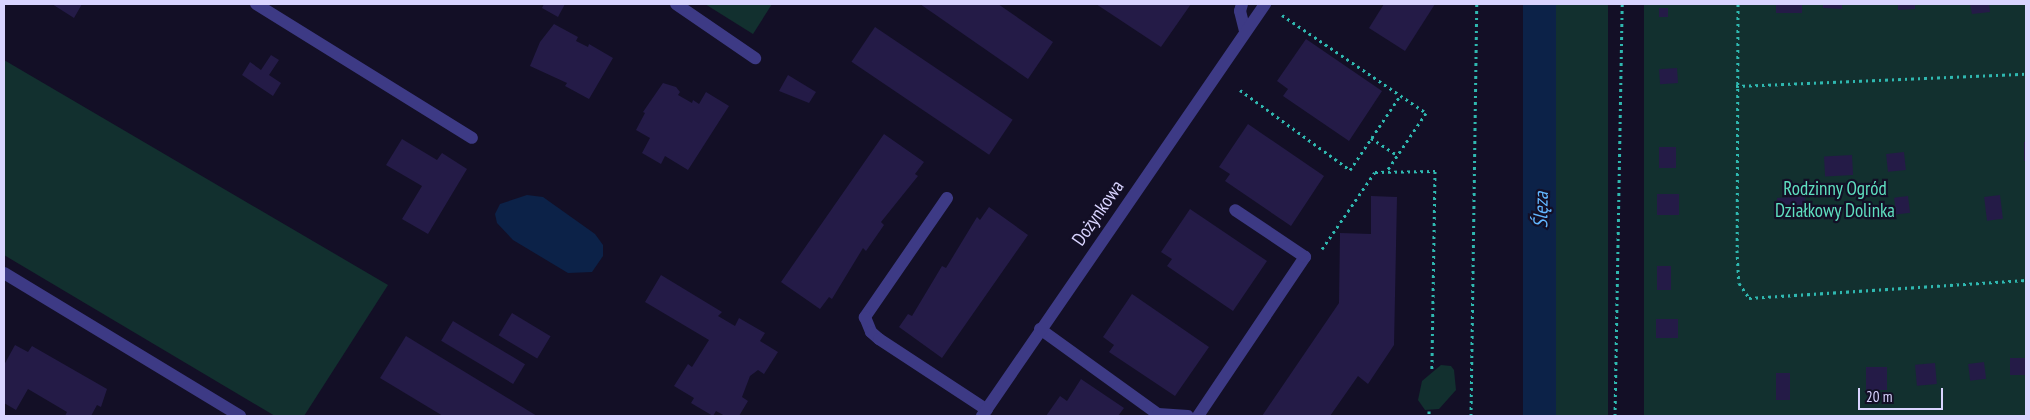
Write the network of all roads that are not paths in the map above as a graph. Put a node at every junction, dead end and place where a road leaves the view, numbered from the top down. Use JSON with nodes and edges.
{"nodes":[{"id":1,"x":256,"y":4,"type":"edge"},
{"id":2,"x":676,"y":4,"type":"edge"},
{"id":3,"x":1242,"y":4,"type":"edge"},
{"id":4,"x":1265,"y":4,"type":"edge"},
{"id":5,"x":1245,"y":31,"type":"junction"},
{"id":6,"x":755,"y":58,"type":"dead end"},
{"id":7,"x":472,"y":138,"type":"dead end"},
{"id":8,"x":947,"y":198,"type":"dead end"},
{"id":9,"x":1235,"y":210,"type":"dead end"},
{"id":10,"x":4,"y":273,"type":"edge"},
{"id":11,"x":1040,"y":329,"type":"junction"},
{"id":12,"x":984,"y":413,"type":"edge"},
{"id":13,"x":1157,"y":415,"type":"edge"},
{"id":14,"x":240,"y":416,"type":"edge"},
{"id":15,"x":1188,"y":416,"type":"edge"},
{"id":16,"x":1198,"y":416,"type":"edge"}],
"edges":[{"from":1,"to":7,"type":"street"},
{"from":2,"to":6,"type":"street"},
{"from":3,"to":5,"type":"street"},
{"from":4,"to":5,"type":"street","name":"Dożynkowa"},
{"from":5,"to":11,"type":"street","name":"Dożynkowa"},
{"from":8,"to":12,"type":"street"},
{"from":9,"to":16,"type":"street"},
{"from":10,"to":14,"type":"street"},
{"from":11,"to":12,"type":"street","name":"Dożynkowa"},
{"from":11,"to":13,"type":"street"},
{"from":13,"to":15,"type":"street"}]}
